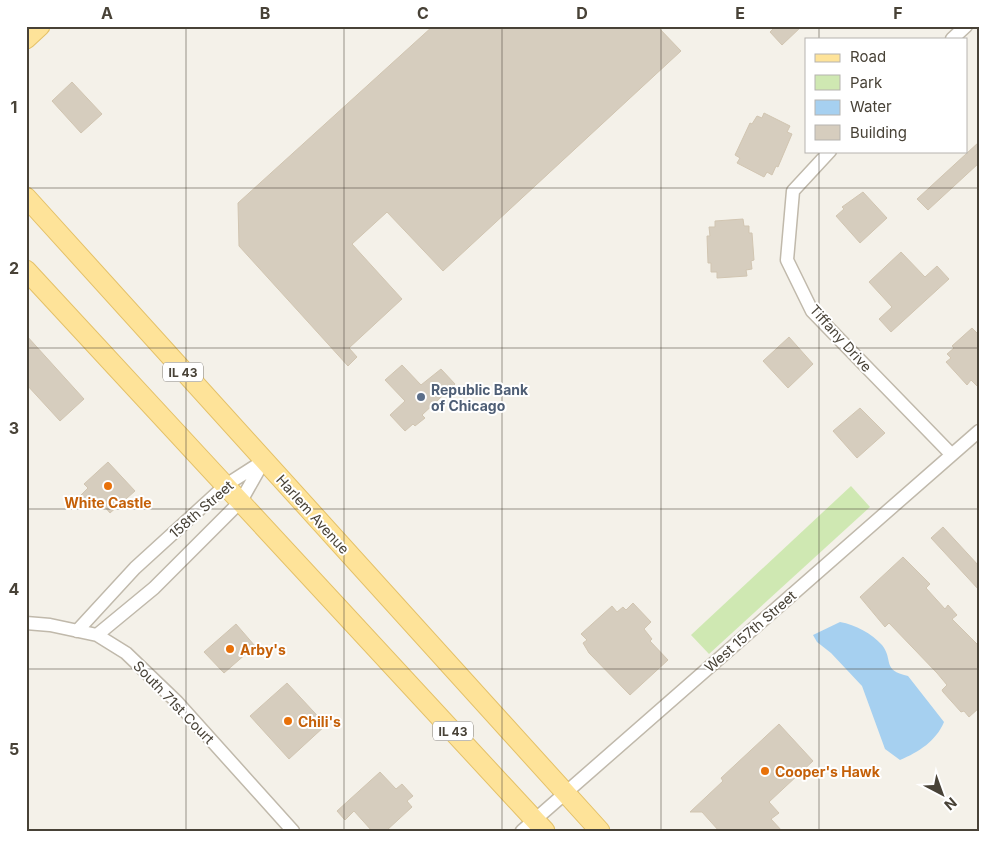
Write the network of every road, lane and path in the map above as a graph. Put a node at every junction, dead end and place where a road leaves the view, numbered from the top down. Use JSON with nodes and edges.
{"nodes":[{"id":1,"x":40,"y":26,"type":"edge"},
{"id":2,"x":966,"y":26,"type":"edge"},
{"id":3,"x":953,"y":38,"type":"edge"},
{"id":4,"x":26,"y":39,"type":"edge"},
{"id":5,"x":829,"y":152,"type":"edge"},
{"id":6,"x":26,"y":197,"type":"edge"},
{"id":7,"x":26,"y":270,"type":"edge"},
{"id":8,"x":979,"y":430,"type":"edge"},
{"id":9,"x":951,"y":454,"type":"junction"},
{"id":10,"x":265,"y":460,"type":"junction"},
{"id":11,"x":226,"y":485,"type":"junction"},
{"id":12,"x":241,"y":501,"type":"junction"},
{"id":13,"x":26,"y":623,"type":"edge"},
{"id":14,"x":77,"y":631,"type":"junction"},
{"id":15,"x":97,"y":635,"type":"junction"},
{"id":16,"x":566,"y":793,"type":"junction"},
{"id":17,"x":534,"y":827,"type":"edge"},
{"id":18,"x":293,"y":831,"type":"edge"},
{"id":19,"x":600,"y":831,"type":"edge"}],
"edges":[{"from":1,"to":4,"type":"main road"},
{"from":2,"to":3,"type":"street"},
{"from":5,"to":9,"type":"street","name":"Tiffany Drive"},
{"from":6,"to":10,"type":"main road","name":"Harlem Avenue","number":"IL 43"},
{"from":7,"to":11,"type":"main road","number":"IL 43"},
{"from":8,"to":9,"type":"street","name":"West 157th Street"},
{"from":9,"to":16,"type":"street","name":"West 157th Street"},
{"from":10,"to":11,"type":"street","name":"158th Street"},
{"from":10,"to":12,"type":"street","name":"158th Street"},
{"from":10,"to":16,"type":"main road","name":"Harlem Avenue","number":"IL 43"},
{"from":11,"to":12,"type":"main road","number":"IL 43"},
{"from":11,"to":14,"type":"street","name":"158th Street"},
{"from":12,"to":15,"type":"street","name":"158th Street"},
{"from":12,"to":17,"type":"main road","number":"IL 43"},
{"from":13,"to":14,"type":"street","name":"South 71st Court"},
{"from":14,"to":15,"type":"street","name":"South 71st Court"},
{"from":15,"to":18,"type":"street","name":"South 71st Court"},
{"from":16,"to":17,"type":"street","name":"West 157th Street"},
{"from":16,"to":19,"type":"main road","name":"Harlem Avenue","number":"IL 43"}]}
